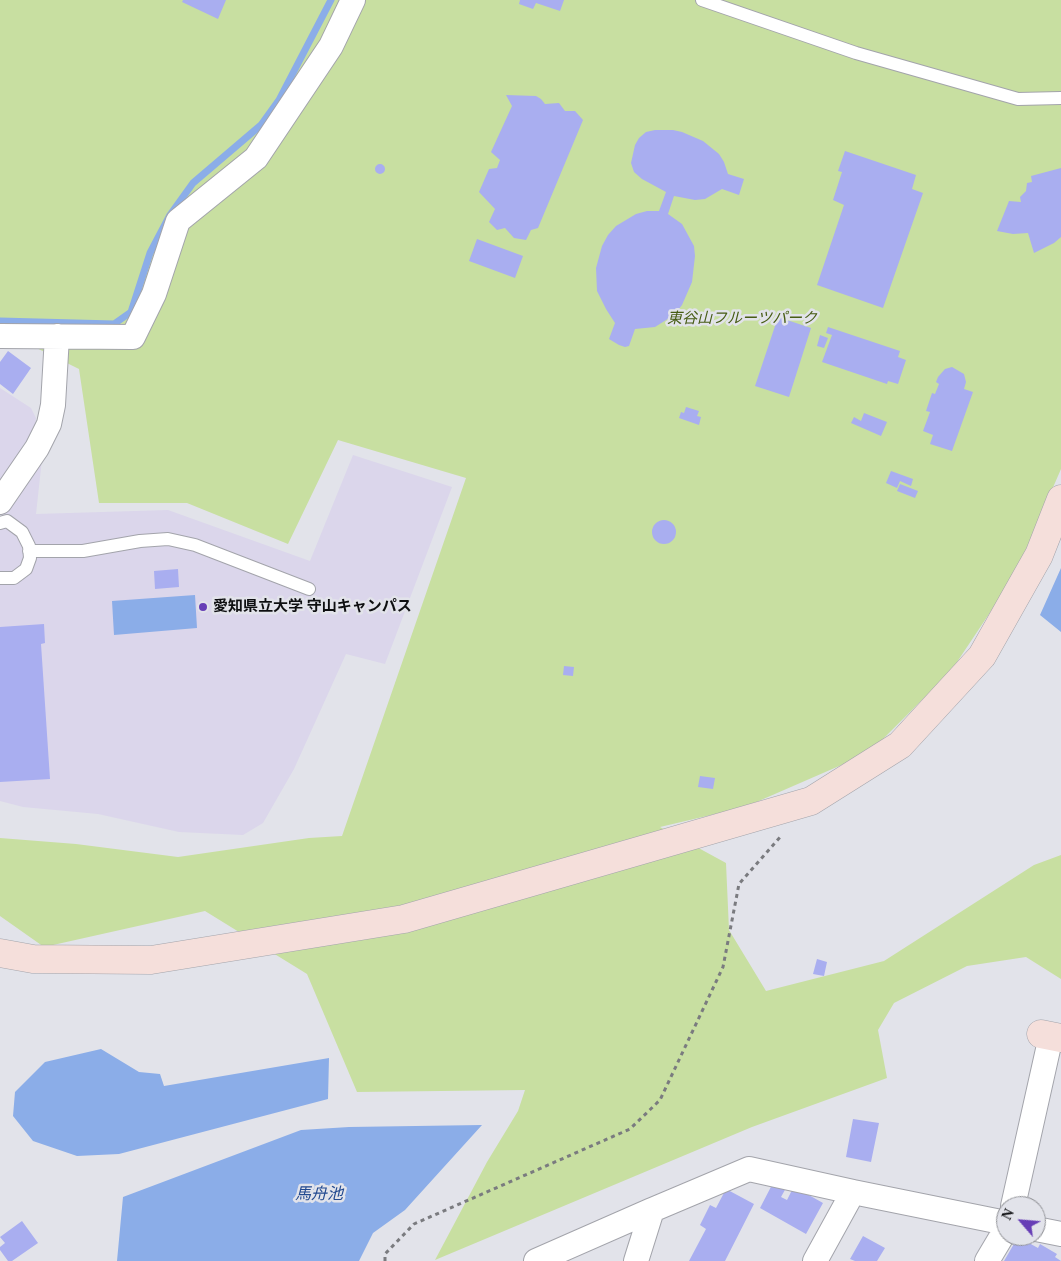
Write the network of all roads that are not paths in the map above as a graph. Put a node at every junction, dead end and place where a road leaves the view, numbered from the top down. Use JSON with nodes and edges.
{"nodes":[{"id":1,"x":353,"y":0,"type":"edge"},
{"id":2,"x":702,"y":0,"type":"edge"},
{"id":3,"x":1061,"y":98,"type":"edge"},
{"id":4,"x":0,"y":336,"type":"edge"},
{"id":5,"x":57,"y":336,"type":"junction"},
{"id":6,"x":1061,"y":499,"type":"edge"},
{"id":7,"x":0,"y":502,"type":"edge"},
{"id":8,"x":0,"y":523,"type":"edge"},
{"id":9,"x":29,"y":551,"type":"junction"},
{"id":10,"x":0,"y":578,"type":"edge"},
{"id":11,"x":308,"y":589,"type":"dead end"},
{"id":12,"x":0,"y":953,"type":"edge"},
{"id":13,"x":1051,"y":1036,"type":"edge"},
{"id":14,"x":852,"y":1192,"type":"junction"},
{"id":15,"x":1015,"y":1196,"type":"edge"},
{"id":16,"x":652,"y":1210,"type":"junction"},
{"id":17,"x":996,"y":1221,"type":"edge"},
{"id":18,"x":1046,"y":1231,"type":"edge"},
{"id":19,"x":1061,"y":1234,"type":"edge"},
{"id":20,"x":996,"y":1246,"type":"edge"},
{"id":21,"x":536,"y":1261,"type":"edge"},
{"id":22,"x":636,"y":1261,"type":"edge"},
{"id":23,"x":815,"y":1261,"type":"edge"},
{"id":24,"x":987,"y":1261,"type":"edge"}],
"edges":[{"from":1,"to":5,"type":"street"},
{"from":2,"to":3,"type":"lane"},
{"from":4,"to":5,"type":"street"},
{"from":5,"to":7,"type":"street"},
{"from":6,"to":12,"type":"street"},
{"from":8,"to":9,"type":"lane"},
{"from":9,"to":10,"type":"lane"},
{"from":9,"to":11,"type":"lane"},
{"from":13,"to":15,"type":"street"},
{"from":14,"to":16,"type":"street"},
{"from":14,"to":17,"type":"street"},
{"from":14,"to":23,"type":"street"},
{"from":16,"to":21,"type":"street"},
{"from":16,"to":22,"type":"street"},
{"from":18,"to":19,"type":"street"},
{"from":20,"to":24,"type":"street"}]}
